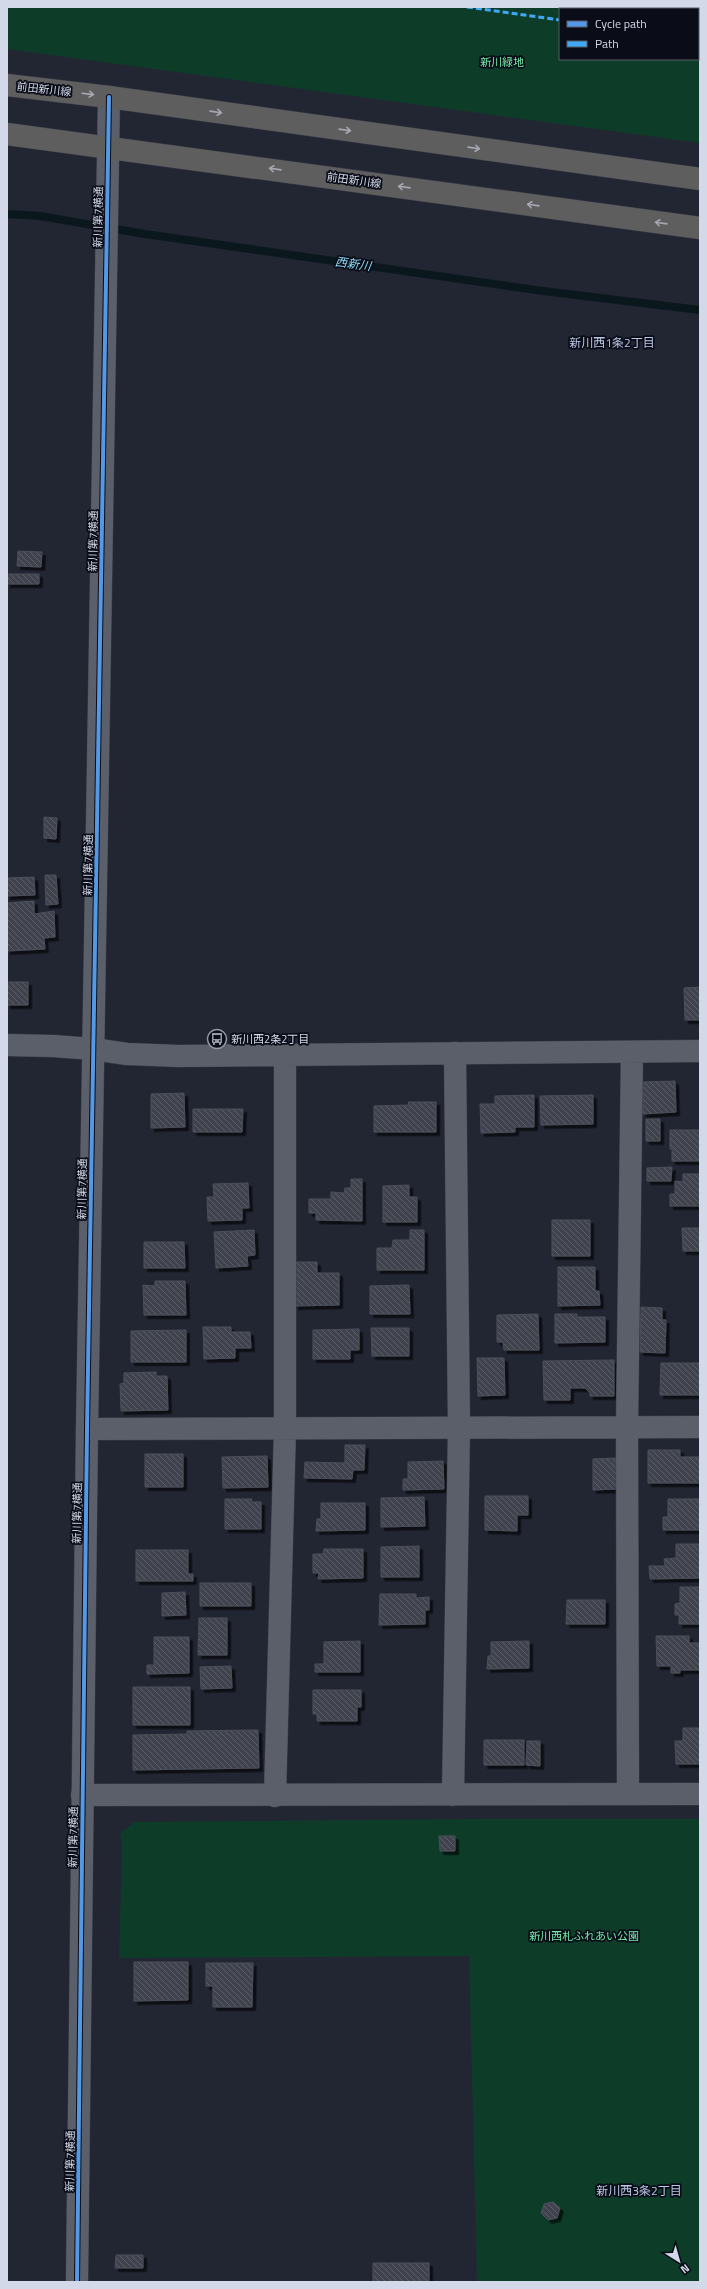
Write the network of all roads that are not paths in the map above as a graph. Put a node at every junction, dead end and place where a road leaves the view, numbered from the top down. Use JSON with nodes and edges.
{"nodes":[{"id":1,"x":7,"y":85,"type":"edge"},
{"id":2,"x":109,"y":97,"type":"junction"},
{"id":3,"x":7,"y":134,"type":"edge"},
{"id":4,"x":109,"y":146,"type":"junction"},
{"id":5,"x":700,"y":179,"type":"edge"},
{"id":6,"x":700,"y":228,"type":"edge"},
{"id":7,"x":7,"y":1045,"type":"edge"},
{"id":8,"x":93,"y":1049,"type":"junction"},
{"id":9,"x":700,"y":1051,"type":"edge"},
{"id":10,"x":632,"y":1052,"type":"junction"},
{"id":11,"x":455,"y":1054,"type":"junction"},
{"id":12,"x":285,"y":1055,"type":"junction"},
{"id":13,"x":627,"y":1427,"type":"junction"},
{"id":14,"x":700,"y":1427,"type":"edge"},
{"id":15,"x":284,"y":1428,"type":"junction"},
{"id":16,"x":459,"y":1428,"type":"junction"},
{"id":17,"x":87,"y":1429,"type":"junction"},
{"id":18,"x":628,"y":1793,"type":"junction"},
{"id":19,"x":700,"y":1794,"type":"edge"},
{"id":20,"x":82,"y":1795,"type":"junction"},
{"id":21,"x":275,"y":1796,"type":"junction"},
{"id":22,"x":453,"y":1796,"type":"junction"},
{"id":23,"x":77,"y":2282,"type":"edge"}],
"edges":[{"from":1,"to":2,"type":"main road","name":"前田新川線","one_way":true},
{"from":2,"to":4,"type":"street","name":"新川第7横通"},
{"from":2,"to":5,"type":"main road","name":"前田新川線","one_way":true},
{"from":3,"to":4,"type":"main road","name":"前田新川線"},
{"from":6,"to":4,"type":"main road","name":"前田新川線","one_way":true},
{"from":4,"to":8,"type":"street","name":"新川第7横通"},
{"from":7,"to":8,"type":"street"},
{"from":8,"to":12,"type":"street"},
{"from":8,"to":17,"type":"street","name":"新川第7横通"},
{"from":9,"to":10,"type":"street"},
{"from":10,"to":11,"type":"street"},
{"from":10,"to":13,"type":"street"},
{"from":11,"to":12,"type":"street"},
{"from":11,"to":16,"type":"street"},
{"from":12,"to":15,"type":"street"},
{"from":13,"to":14,"type":"street"},
{"from":13,"to":16,"type":"street"},
{"from":13,"to":18,"type":"street"},
{"from":15,"to":16,"type":"street"},
{"from":15,"to":17,"type":"street"},
{"from":15,"to":21,"type":"street"},
{"from":16,"to":22,"type":"street"},
{"from":17,"to":20,"type":"street","name":"新川第7横通"},
{"from":18,"to":19,"type":"street"},
{"from":18,"to":22,"type":"street"},
{"from":20,"to":21,"type":"street"},
{"from":20,"to":23,"type":"street","name":"新川第7横通"},
{"from":21,"to":22,"type":"street"}]}
